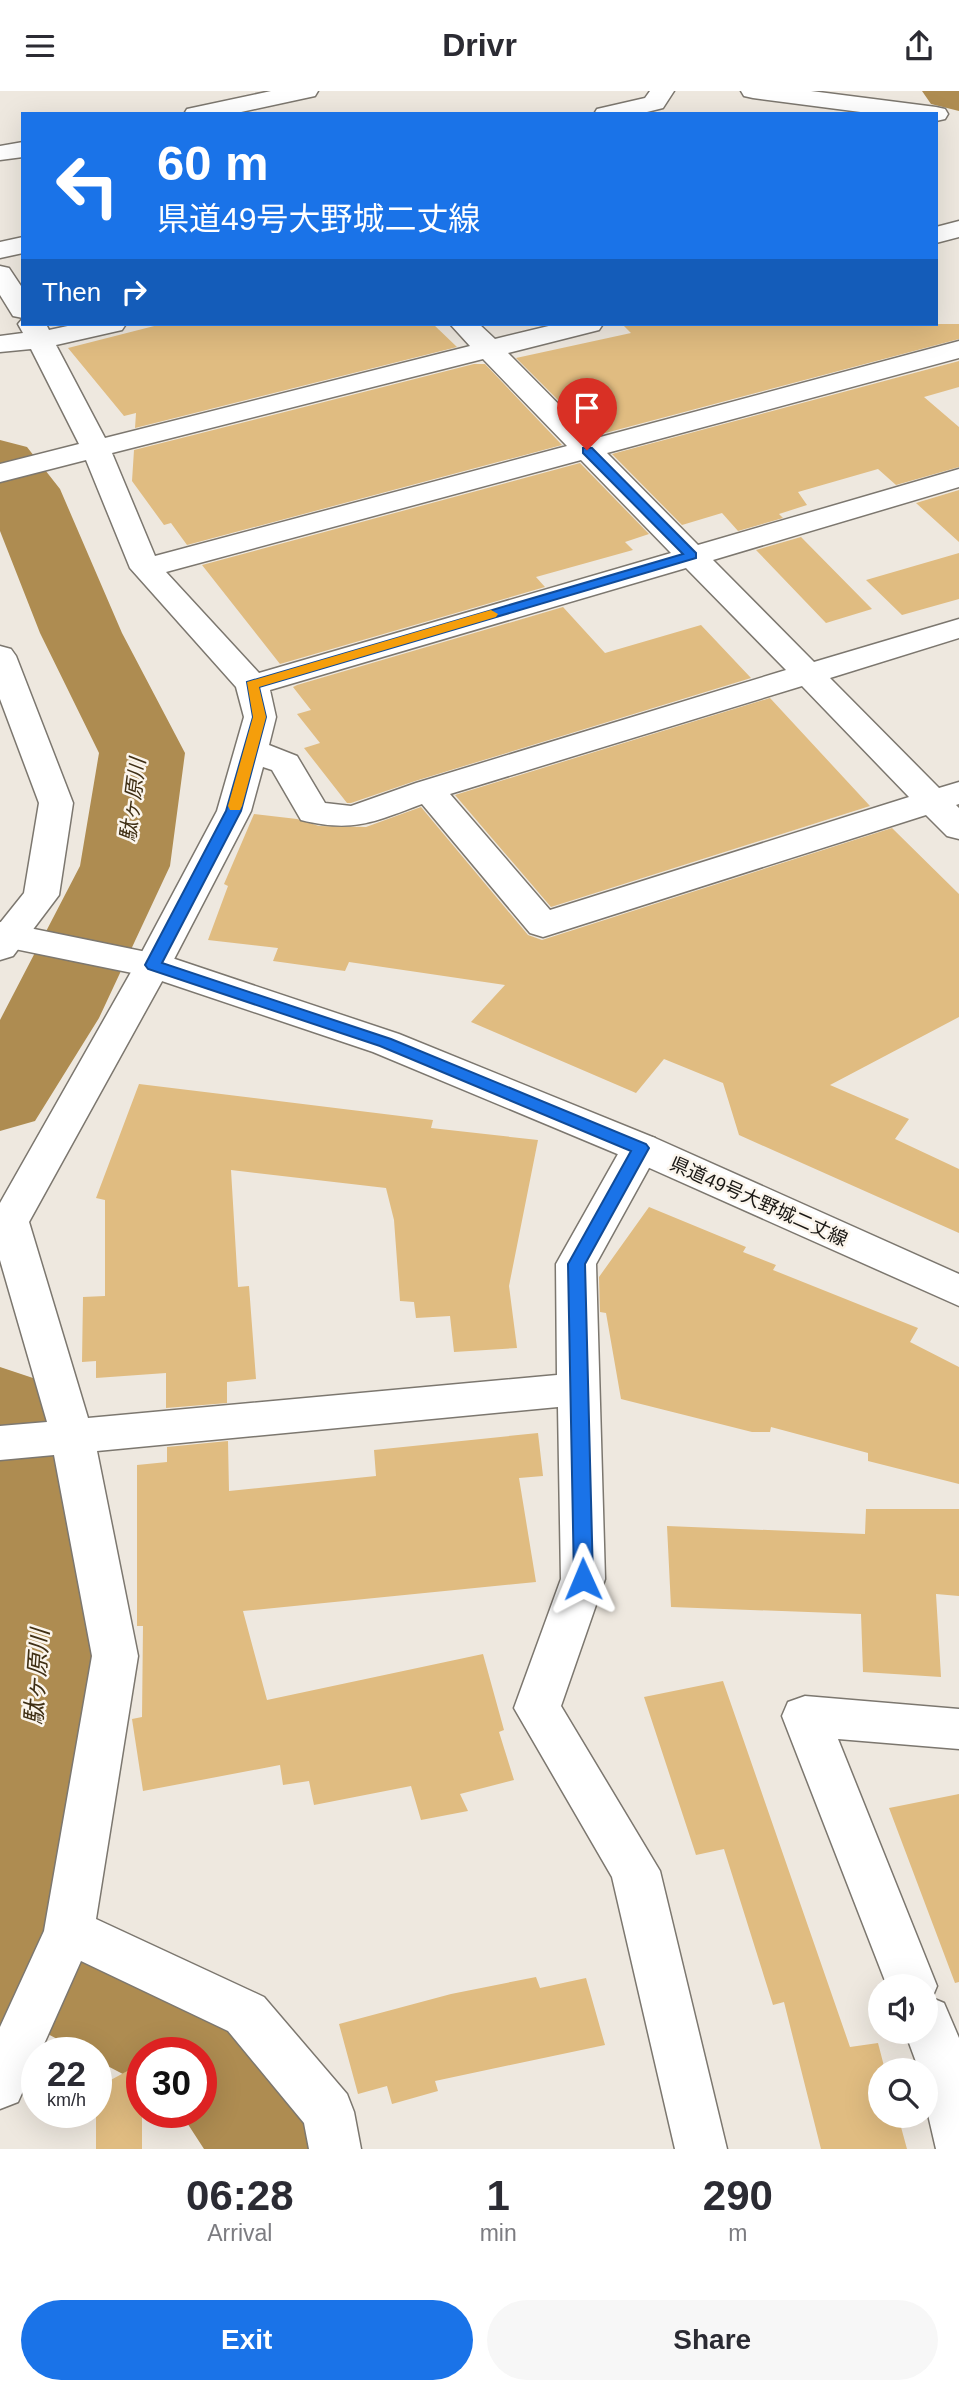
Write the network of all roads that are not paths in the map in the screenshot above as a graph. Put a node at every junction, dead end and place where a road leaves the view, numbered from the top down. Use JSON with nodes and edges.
{"nodes":[{"id":1,"x":306,"y":91,"type":"edge"},
{"id":2,"x":753,"y":91,"type":"edge"},
{"id":3,"x":662,"y":102,"type":"edge"},
{"id":4,"x":249,"y":103,"type":"edge"},
{"id":5,"x":206,"y":112,"type":"edge"},
{"id":6,"x":615,"y":112,"type":"edge"},
{"id":7,"x":902,"y":112,"type":"edge"},
{"id":8,"x":21,"y":149,"type":"edge"},
{"id":9,"x":0,"y":153,"type":"edge"},
{"id":10,"x":959,"y":229,"type":"edge"},
{"id":11,"x":938,"y":234,"type":"edge"},
{"id":12,"x":21,"y":245,"type":"edge"},
{"id":13,"x":0,"y":250,"type":"edge"},
{"id":14,"x":0,"y":274,"type":"edge"},
{"id":15,"x":21,"y":307,"type":"edge"},
{"id":16,"x":93,"y":326,"type":"edge"},
{"id":17,"x":466,"y":326,"type":"edge"},
{"id":18,"x":581,"y":326,"type":"edge"},
{"id":19,"x":36,"y":332,"type":"edge"},
{"id":20,"x":954,"y":341,"type":"edge"},
{"id":21,"x":0,"y":344,"type":"edge"},
{"id":22,"x":489,"y":349,"type":"junction"},
{"id":23,"x":96,"y":449,"type":"junction"},
{"id":24,"x":587,"y":450,"type":"junction"},
{"id":25,"x":0,"y":473,"type":"edge"},
{"id":26,"x":959,"y":478,"type":"edge"},
{"id":27,"x":691,"y":555,"type":"junction"},
{"id":28,"x":145,"y":568,"type":"junction"},
{"id":29,"x":959,"y":628,"type":"edge"},
{"id":30,"x":0,"y":656,"type":"edge"},
{"id":31,"x":808,"y":674,"type":"junction"},
{"id":32,"x":252,"y":685,"type":"junction"},
{"id":33,"x":250,"y":750,"type":"junction"},
{"id":34,"x":428,"y":790,"type":"junction"},
{"id":35,"x":946,"y":798,"type":"edge"},
{"id":36,"x":959,"y":828,"type":"edge"},
{"id":37,"x":11,"y":940,"type":"edge"},
{"id":38,"x":138,"y":962,"type":"junction"},
{"id":39,"x":641,"y":1148,"type":"junction"},
{"id":40,"x":959,"y":1291,"type":"edge"},
{"id":41,"x":579,"y":1389,"type":"junction"},
{"id":42,"x":57,"y":1437,"type":"junction"},
{"id":43,"x":0,"y":1443,"type":"edge"},
{"id":44,"x":959,"y":1729,"type":"edge"},
{"id":45,"x":69,"y":1931,"type":"junction"},
{"id":46,"x":907,"y":1974,"type":"edge"},
{"id":47,"x":936,"y":2044,"type":"edge"},
{"id":48,"x":0,"y":2084,"type":"edge"},
{"id":49,"x":959,"y":2141,"type":"edge"},
{"id":50,"x":335,"y":2149,"type":"edge"},
{"id":51,"x":701,"y":2149,"type":"edge"}],
"edges":[{"from":1,"to":4,"type":"street"},
{"from":2,"to":7,"type":"street"},
{"from":3,"to":6,"type":"street"},
{"from":4,"to":5,"type":"street"},
{"from":8,"to":9,"type":"street"},
{"from":10,"to":11,"type":"street"},
{"from":12,"to":13,"type":"street"},
{"from":14,"to":15,"type":"street"},
{"from":16,"to":19,"type":"street"},
{"from":17,"to":22,"type":"street"},
{"from":18,"to":22,"type":"street"},
{"from":19,"to":21,"type":"street"},
{"from":19,"to":23,"type":"street"},
{"from":20,"to":24,"type":"street"},
{"from":22,"to":23,"type":"street"},
{"from":22,"to":24,"type":"street"},
{"from":23,"to":25,"type":"street"},
{"from":23,"to":28,"type":"street"},
{"from":24,"to":27,"type":"street"},
{"from":24,"to":28,"type":"street"},
{"from":26,"to":27,"type":"street"},
{"from":27,"to":31,"type":"street"},
{"from":27,"to":32,"type":"street"},
{"from":28,"to":32,"type":"street"},
{"from":29,"to":31,"type":"street"},
{"from":30,"to":37,"type":"street"},
{"from":31,"to":34,"type":"street"},
{"from":31,"to":35,"type":"street"},
{"from":32,"to":33,"type":"street"},
{"from":33,"to":34,"type":"street"},
{"from":33,"to":38,"type":"street"},
{"from":34,"to":35,"type":"street"},
{"from":35,"to":36,"type":"street"},
{"from":37,"to":38,"type":"street","name":"県道49号大野城二丈線"},
{"from":38,"to":39,"type":"street","name":"県道49号大野城二丈線"},
{"from":38,"to":42,"type":"street"},
{"from":39,"to":40,"type":"street","name":"県道49号大野城二丈線"},
{"from":39,"to":41,"type":"street"},
{"from":41,"to":42,"type":"street"},
{"from":41,"to":51,"type":"street"},
{"from":42,"to":43,"type":"street"},
{"from":42,"to":45,"type":"street"},
{"from":44,"to":46,"type":"street"},
{"from":45,"to":48,"type":"street"},
{"from":45,"to":50,"type":"street"},
{"from":47,"to":49,"type":"street"}]}
